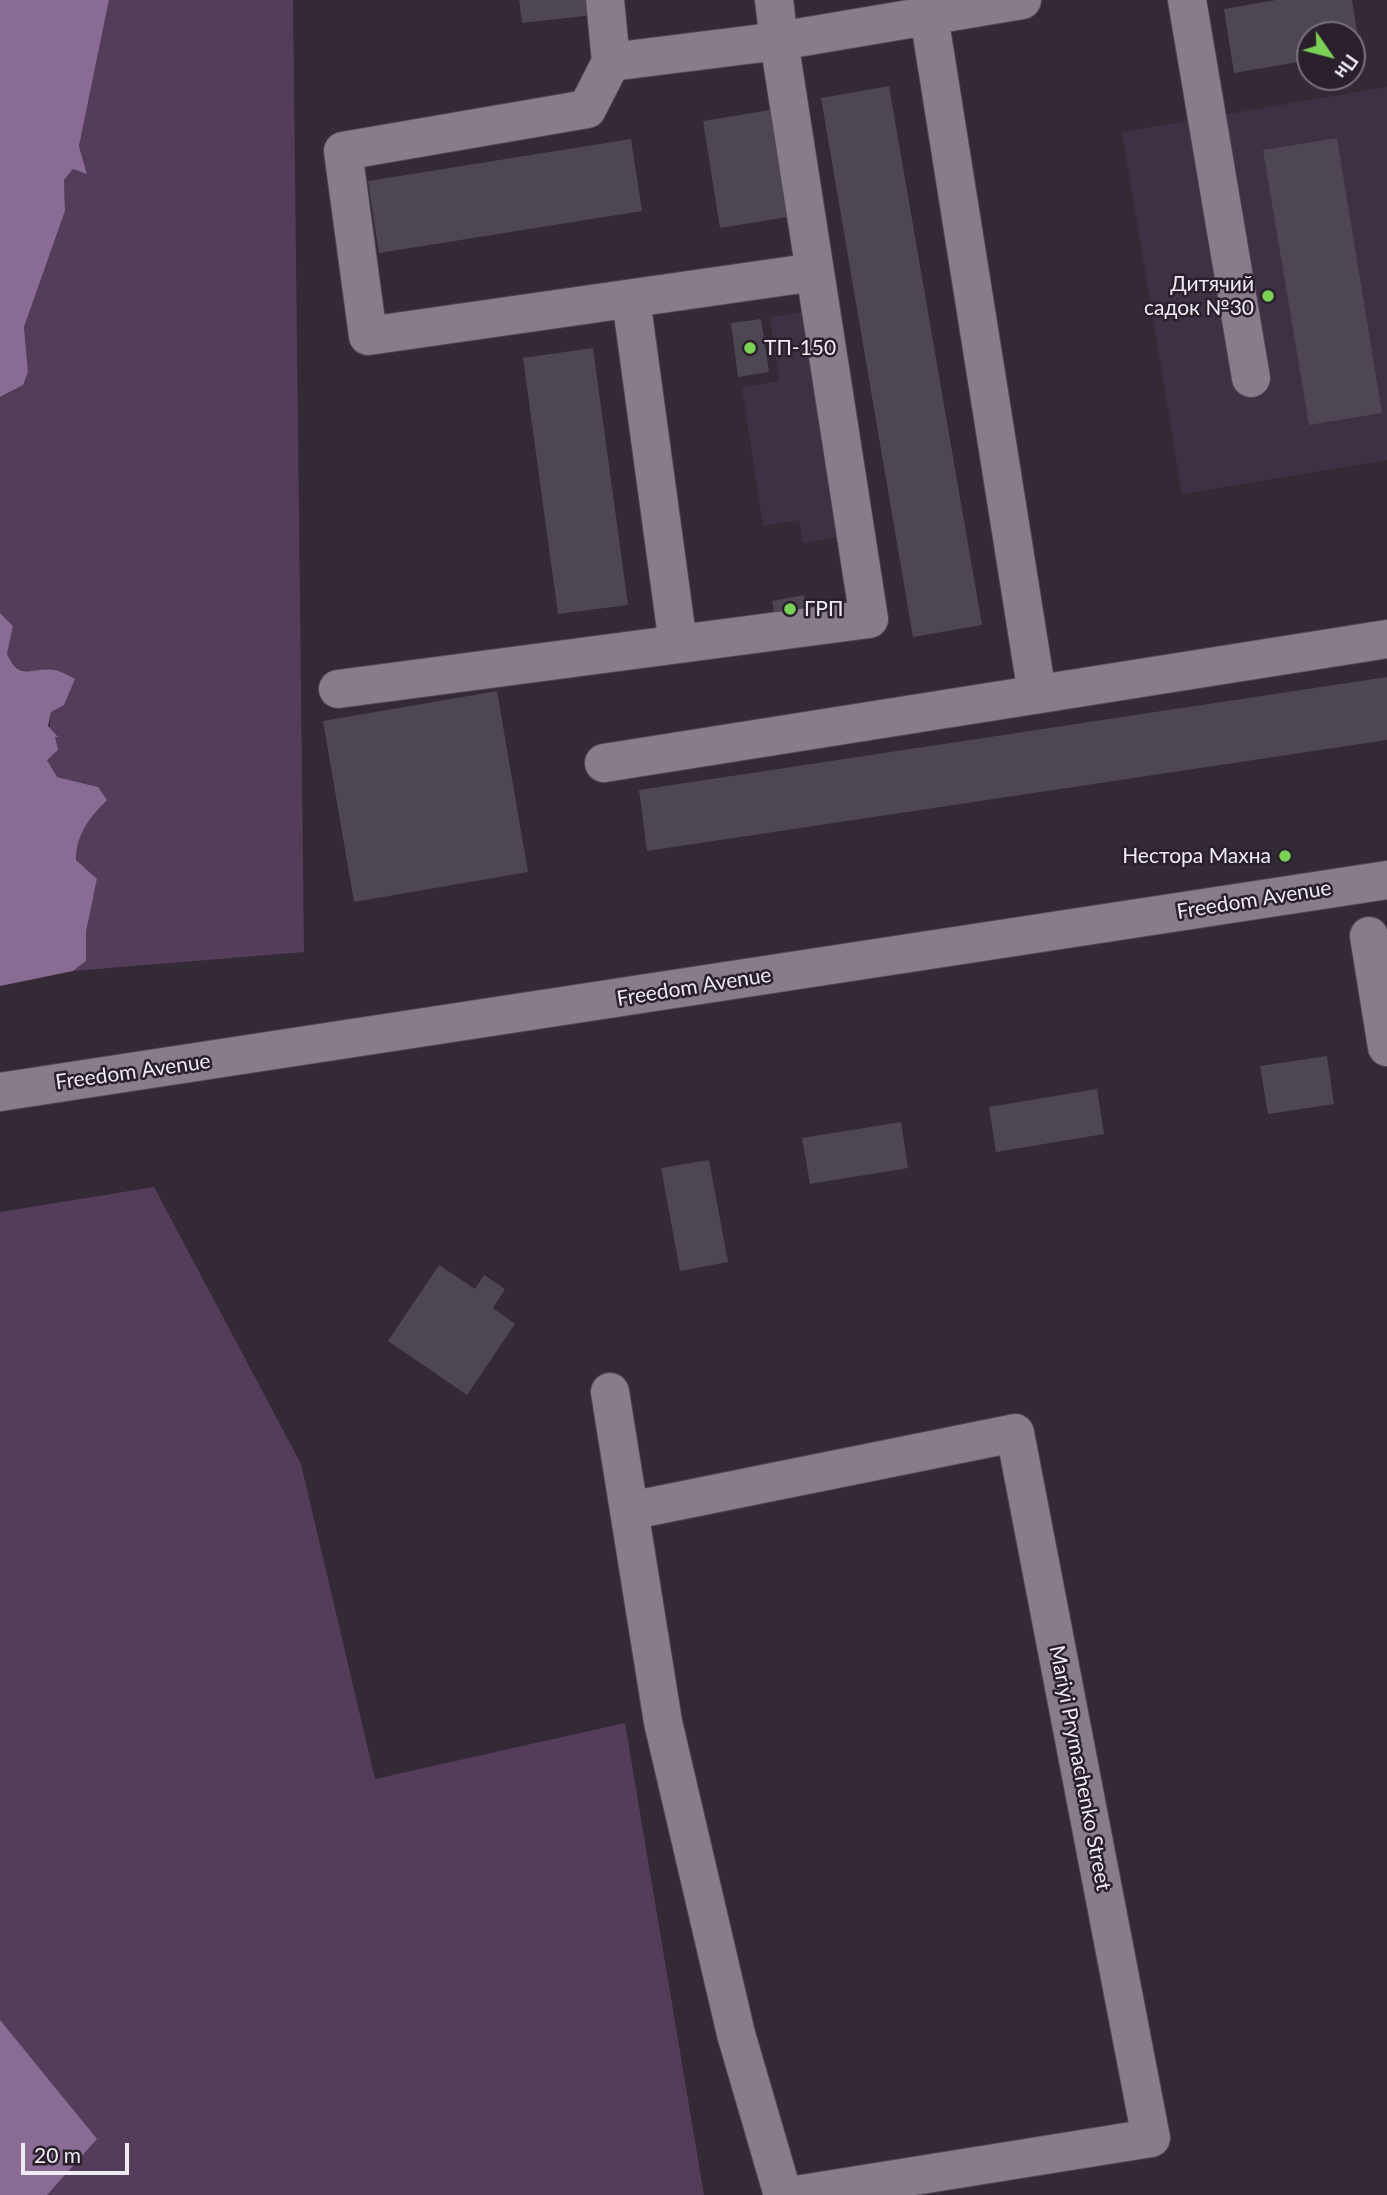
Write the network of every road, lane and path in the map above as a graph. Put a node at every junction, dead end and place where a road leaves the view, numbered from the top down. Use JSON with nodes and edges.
{"nodes":[{"id":1,"x":605,"y":0,"type":"edge"},
{"id":2,"x":774,"y":0,"type":"edge"},
{"id":3,"x":1022,"y":0,"type":"edge"},
{"id":4,"x":1187,"y":0,"type":"edge"},
{"id":5,"x":929,"y":16,"type":"junction"},
{"id":6,"x":779,"y":41,"type":"junction"},
{"id":7,"x":611,"y":62,"type":"junction"},
{"id":8,"x":815,"y":272,"type":"junction"},
{"id":9,"x":631,"y":299,"type":"junction"},
{"id":10,"x":1251,"y":378,"type":"dead end"},
{"id":11,"x":1387,"y":639,"type":"edge"},
{"id":12,"x":678,"y":644,"type":"junction"},
{"id":13,"x":338,"y":689,"type":"dead end"},
{"id":14,"x":1037,"y":694,"type":"junction"},
{"id":15,"x":604,"y":763,"type":"dead end"},
{"id":16,"x":1387,"y":880,"type":"edge"},
{"id":17,"x":1369,"y":936,"type":"dead end"},
{"id":18,"x":1387,"y":1047,"type":"edge"},
{"id":19,"x":0,"y":1091,"type":"edge"},
{"id":20,"x":610,"y":1392,"type":"dead end"},
{"id":21,"x":629,"y":1511,"type":"junction"},
{"id":22,"x":783,"y":2195,"type":"edge"},
{"id":23,"x":796,"y":2195,"type":"edge"}],
"edges":[{"from":1,"to":7,"type":"street"},
{"from":2,"to":6,"type":"street"},
{"from":3,"to":5,"type":"street"},
{"from":4,"to":10,"type":"street"},
{"from":5,"to":6,"type":"street"},
{"from":5,"to":14,"type":"street"},
{"from":6,"to":7,"type":"street"},
{"from":6,"to":8,"type":"street"},
{"from":7,"to":9,"type":"street"},
{"from":8,"to":9,"type":"street"},
{"from":8,"to":12,"type":"street"},
{"from":9,"to":12,"type":"street"},
{"from":11,"to":14,"type":"street"},
{"from":12,"to":13,"type":"street"},
{"from":14,"to":15,"type":"street"},
{"from":16,"to":19,"type":"street","name":"Freedom Avenue"},
{"from":17,"to":18,"type":"street"},
{"from":20,"to":21,"type":"street"},
{"from":21,"to":22,"type":"street"},
{"from":21,"to":23,"type":"street","name":"Mariyi Prymachenko Street"}]}
